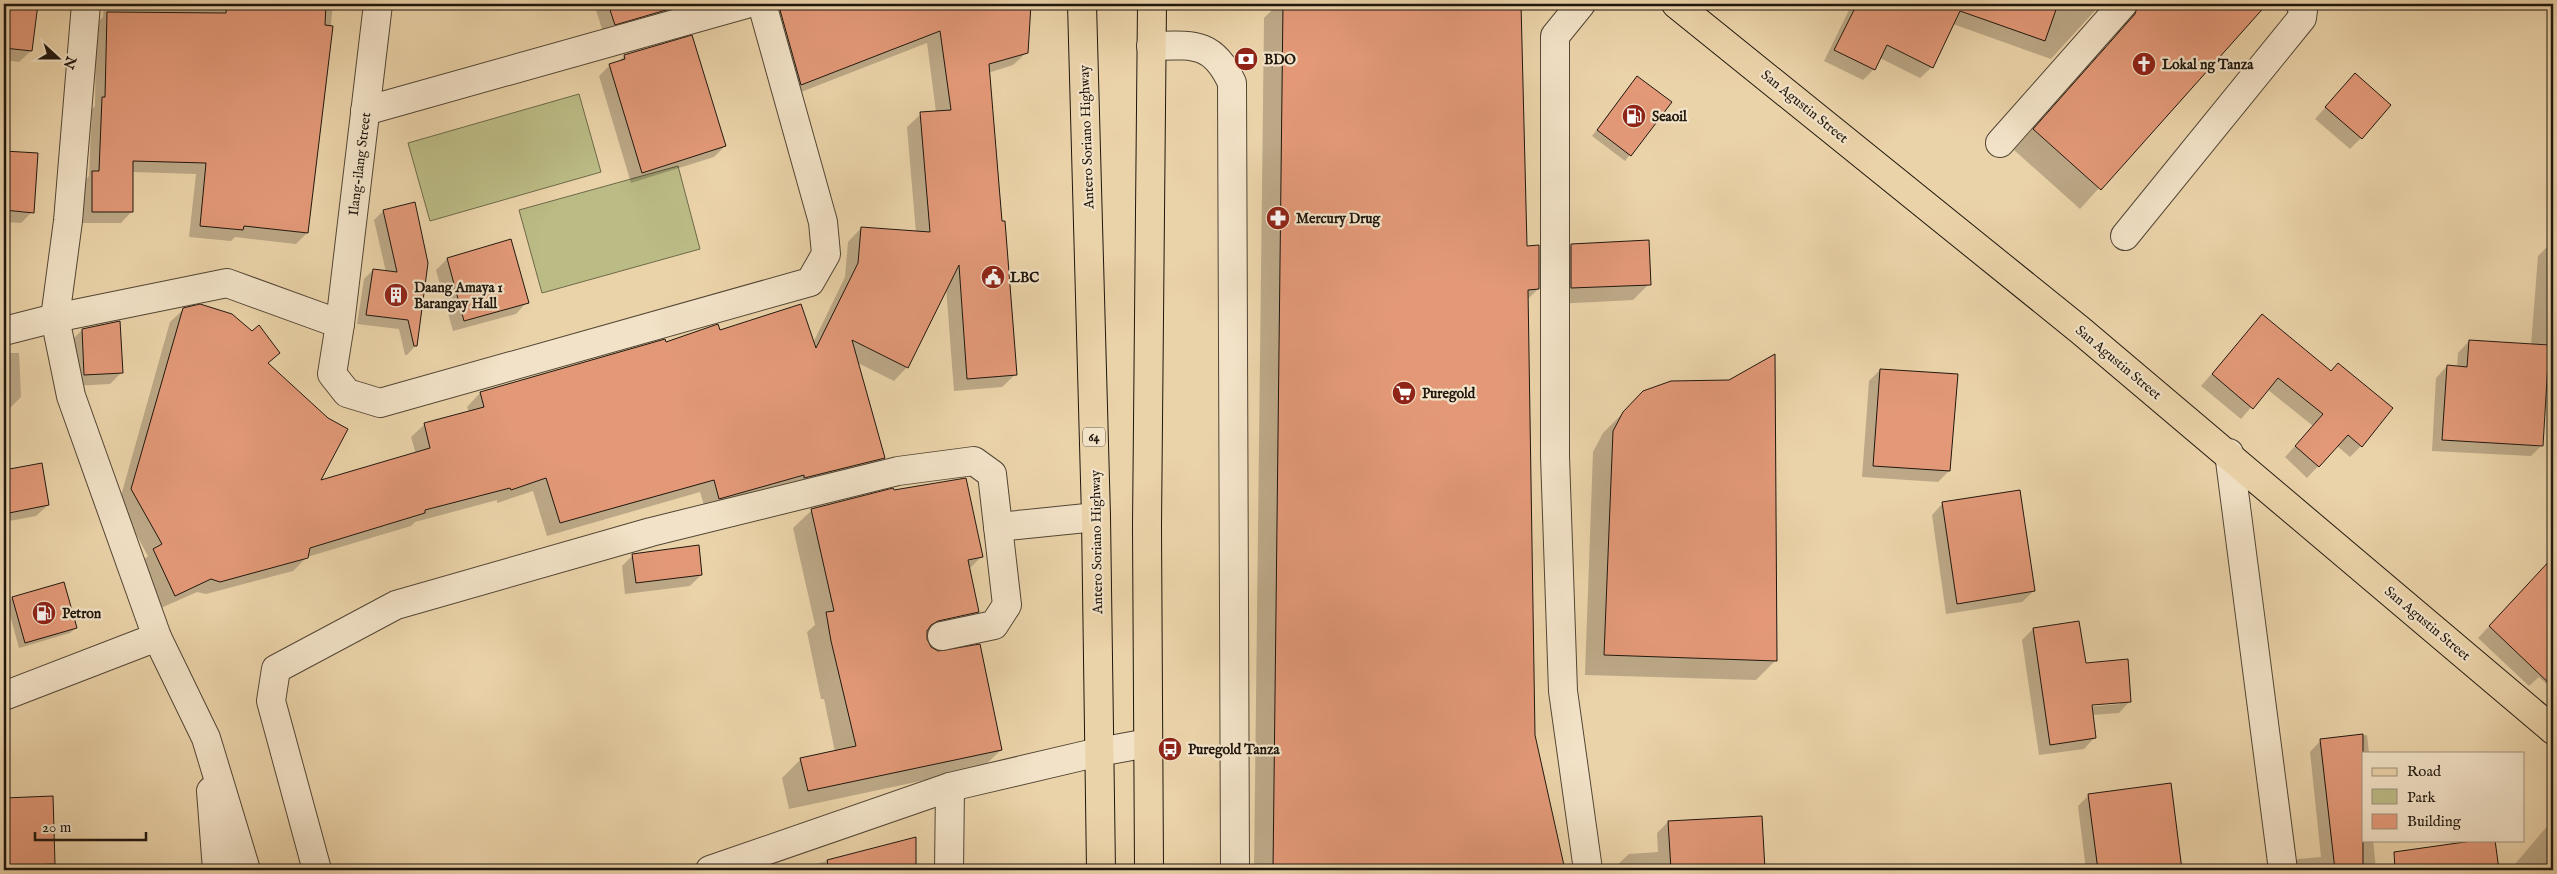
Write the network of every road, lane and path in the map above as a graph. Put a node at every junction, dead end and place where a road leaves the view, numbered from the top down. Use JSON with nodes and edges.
{"nodes":[{"id":1,"x":86,"y":4,"type":"edge"},
{"id":2,"x":378,"y":4,"type":"edge"},
{"id":3,"x":746,"y":4,"type":"edge"},
{"id":4,"x":762,"y":4,"type":"edge"},
{"id":5,"x":1082,"y":4,"type":"edge"},
{"id":6,"x":1152,"y":4,"type":"edge"},
{"id":7,"x":1581,"y":4,"type":"edge"},
{"id":8,"x":2123,"y":4,"type":"edge"},
{"id":9,"x":2300,"y":4,"type":"edge"},
{"id":10,"x":1687,"y":7,"type":"edge"},
{"id":11,"x":1152,"y":46,"type":"junction"},
{"id":12,"x":365,"y":111,"type":"junction"},
{"id":13,"x":2000,"y":143,"type":"dead end"},
{"id":14,"x":2125,"y":236,"type":"dead end"},
{"id":15,"x":55,"y":318,"type":"junction"},
{"id":16,"x":340,"y":324,"type":"junction"},
{"id":17,"x":4,"y":332,"type":"edge"},
{"id":18,"x":2229,"y":453,"type":"junction"},
{"id":19,"x":1096,"y":517,"type":"junction"},
{"id":20,"x":998,"y":527,"type":"junction"},
{"id":21,"x":157,"y":636,"type":"junction"},
{"id":22,"x":942,"y":636,"type":"dead end"},
{"id":23,"x":4,"y":696,"type":"edge"},
{"id":24,"x":2553,"y":730,"type":"edge"},
{"id":25,"x":206,"y":738,"type":"junction"},
{"id":26,"x":1148,"y":743,"type":"junction"},
{"id":27,"x":1099,"y":752,"type":"junction"},
{"id":28,"x":950,"y":787,"type":"junction"},
{"id":29,"x":750,"y":864,"type":"edge"},
{"id":30,"x":217,"y":870,"type":"edge"},
{"id":31,"x":246,"y":870,"type":"edge"},
{"id":32,"x":317,"y":870,"type":"edge"},
{"id":33,"x":710,"y":870,"type":"edge"},
{"id":34,"x":949,"y":870,"type":"edge"},
{"id":35,"x":1101,"y":870,"type":"edge"},
{"id":36,"x":1148,"y":870,"type":"edge"},
{"id":37,"x":1235,"y":870,"type":"edge"},
{"id":38,"x":1588,"y":870,"type":"edge"},
{"id":39,"x":2283,"y":870,"type":"edge"}],
"edges":[{"from":1,"to":15,"type":"street"},
{"from":2,"to":12,"type":"street","name":"Ilang-ilang Street"},
{"from":3,"to":12,"type":"street"},
{"from":4,"to":16,"type":"street","name":"Ilang-ilang Street"},
{"from":5,"to":19,"type":"main road","name":"Antero Soriano Highway","number":"64"},
{"from":6,"to":11,"type":"main road"},
{"from":7,"to":38,"type":"street"},
{"from":8,"to":13,"type":"street"},
{"from":9,"to":14,"type":"street"},
{"from":10,"to":18,"type":"main road","name":"San Agustin Street"},
{"from":11,"to":26,"type":"main road"},
{"from":11,"to":37,"type":"street"},
{"from":12,"to":16,"type":"street","name":"Ilang-ilang Street"},
{"from":15,"to":16,"type":"street"},
{"from":15,"to":17,"type":"street"},
{"from":15,"to":21,"type":"street"},
{"from":18,"to":24,"type":"main road","name":"San Agustin Street"},
{"from":18,"to":39,"type":"street"},
{"from":19,"to":20,"type":"street"},
{"from":19,"to":27,"type":"main road","name":"Antero Soriano Highway","number":"64"},
{"from":20,"to":22,"type":"street"},
{"from":20,"to":32,"type":"street"},
{"from":21,"to":23,"type":"street"},
{"from":21,"to":25,"type":"street"},
{"from":25,"to":30,"type":"street"},
{"from":25,"to":31,"type":"street"},
{"from":26,"to":27,"type":"street"},
{"from":26,"to":36,"type":"main road"},
{"from":27,"to":28,"type":"street"},
{"from":27,"to":35,"type":"main road","name":"Antero Soriano Highway","number":"64"},
{"from":28,"to":29,"type":"street"},
{"from":28,"to":34,"type":"street"},
{"from":29,"to":33,"type":"street"}]}
